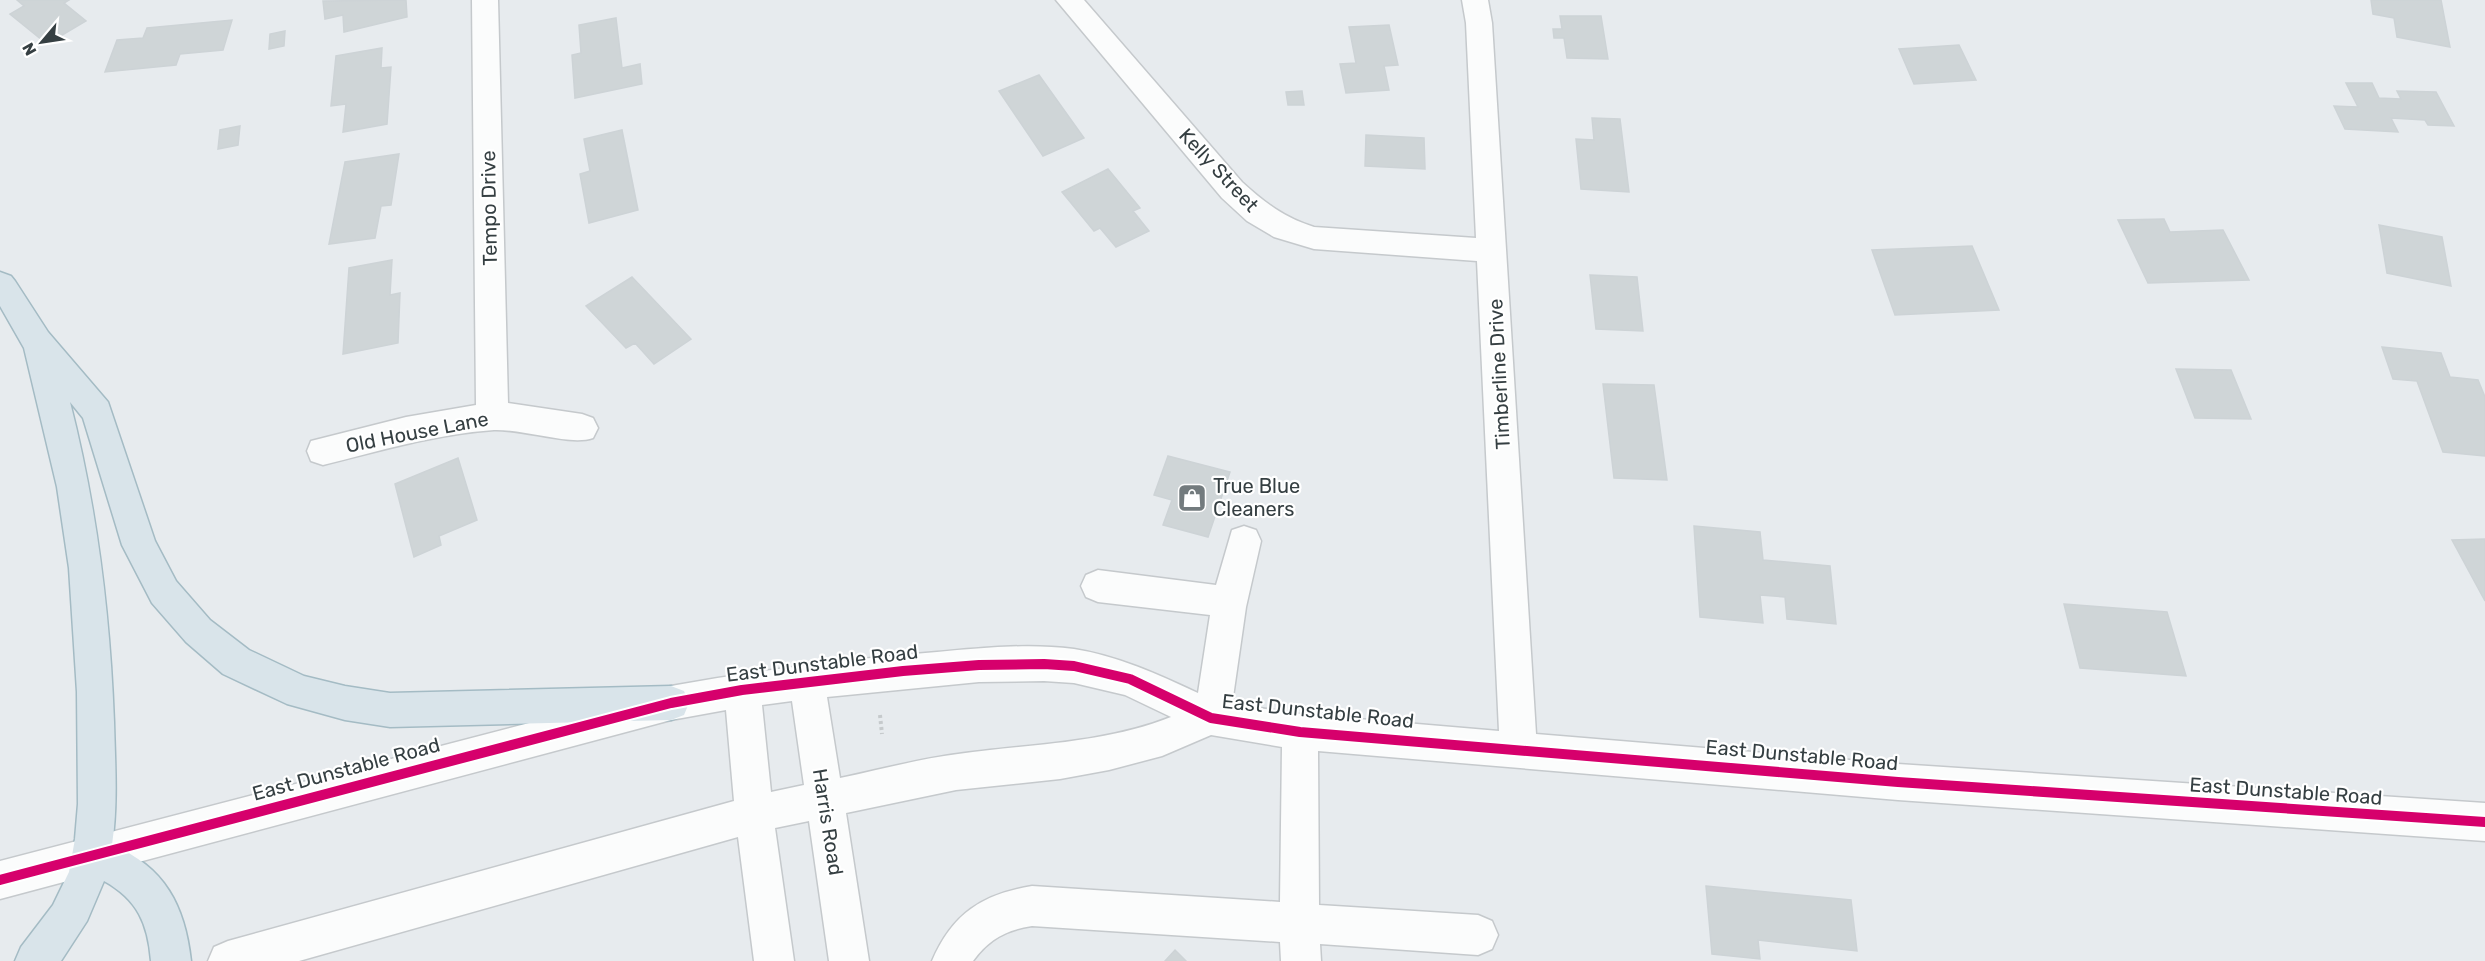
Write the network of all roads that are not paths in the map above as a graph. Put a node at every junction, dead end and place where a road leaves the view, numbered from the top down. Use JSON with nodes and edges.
{"nodes":[{"id":1,"x":485,"y":0,"type":"edge"},
{"id":2,"x":1069,"y":0,"type":"edge"},
{"id":3,"x":1475,"y":0,"type":"edge"},
{"id":4,"x":1492,"y":251,"type":"junction"},
{"id":5,"x":0,"y":284,"type":"edge"},
{"id":6,"x":37,"y":342,"type":"junction"},
{"id":7,"x":492,"y":416,"type":"junction"},
{"id":8,"x":582,"y":428,"type":"dead end"},
{"id":9,"x":323,"y":451,"type":"dead end"},
{"id":10,"x":1244,"y":541,"type":"dead end"},
{"id":11,"x":1098,"y":586,"type":"dead end"},
{"id":12,"x":1229,"y":602,"type":"junction"},
{"id":13,"x":807,"y":682,"type":"junction"},
{"id":14,"x":742,"y":690,"type":"junction"},
{"id":15,"x":671,"y":703,"type":"junction"},
{"id":16,"x":1211,"y":718,"type":"junction"},
{"id":17,"x":1300,"y":732,"type":"junction"},
{"id":18,"x":1518,"y":748,"type":"junction"},
{"id":19,"x":824,"y":800,"type":"junction"},
{"id":20,"x":754,"y":814,"type":"junction"},
{"id":21,"x":2485,"y":822,"type":"edge"},
{"id":22,"x":91,"y":855,"type":"junction"},
{"id":23,"x":0,"y":880,"type":"edge"},
{"id":24,"x":1478,"y":935,"type":"dead end"},
{"id":25,"x":1300,"y":943,"type":"edge"},
{"id":26,"x":35,"y":961,"type":"edge"},
{"id":27,"x":171,"y":961,"type":"edge"},
{"id":28,"x":228,"y":961,"type":"edge"},
{"id":29,"x":774,"y":961,"type":"edge"},
{"id":30,"x":849,"y":961,"type":"edge"},
{"id":31,"x":952,"y":961,"type":"edge"}],
"edges":[{"from":1,"to":7,"type":"street","name":"Tempo Drive"},
{"from":2,"to":4,"type":"street","name":"Kelly Street"},
{"from":3,"to":4,"type":"street","name":"Timberline Drive"},
{"from":4,"to":18,"type":"street","name":"Timberline Drive"},
{"from":5,"to":6,"type":"highway"},
{"from":6,"to":15,"type":"highway"},
{"from":6,"to":22,"type":"highway"},
{"from":7,"to":8,"type":"street","name":"Old House Lane"},
{"from":7,"to":9,"type":"street","name":"Old House Lane"},
{"from":10,"to":12,"type":"street"},
{"from":11,"to":12,"type":"street"},
{"from":12,"to":16,"type":"street"},
{"from":13,"to":14,"type":"street","name":"East Dunstable Road"},
{"from":13,"to":16,"type":"street","name":"East Dunstable Road"},
{"from":13,"to":19,"type":"street","name":"Harris Road"},
{"from":14,"to":15,"type":"street","name":"East Dunstable Road"},
{"from":14,"to":20,"type":"street"},
{"from":15,"to":22,"type":"street","name":"East Dunstable Road"},
{"from":16,"to":17,"type":"street","name":"East Dunstable Road"},
{"from":16,"to":19,"type":"street","name":"East Dunstable Road"},
{"from":17,"to":18,"type":"street","name":"East Dunstable Road"},
{"from":17,"to":25,"type":"street"},
{"from":18,"to":21,"type":"street","name":"East Dunstable Road"},
{"from":19,"to":20,"type":"street","name":"East Dunstable Road"},
{"from":19,"to":30,"type":"street","name":"Harris Road"},
{"from":20,"to":28,"type":"street","name":"East Dunstable Road"},
{"from":20,"to":29,"type":"street"},
{"from":22,"to":23,"type":"street","name":"East Dunstable Road"},
{"from":22,"to":26,"type":"highway"},
{"from":22,"to":27,"type":"highway"},
{"from":24,"to":25,"type":"street"},
{"from":25,"to":31,"type":"street"}]}
